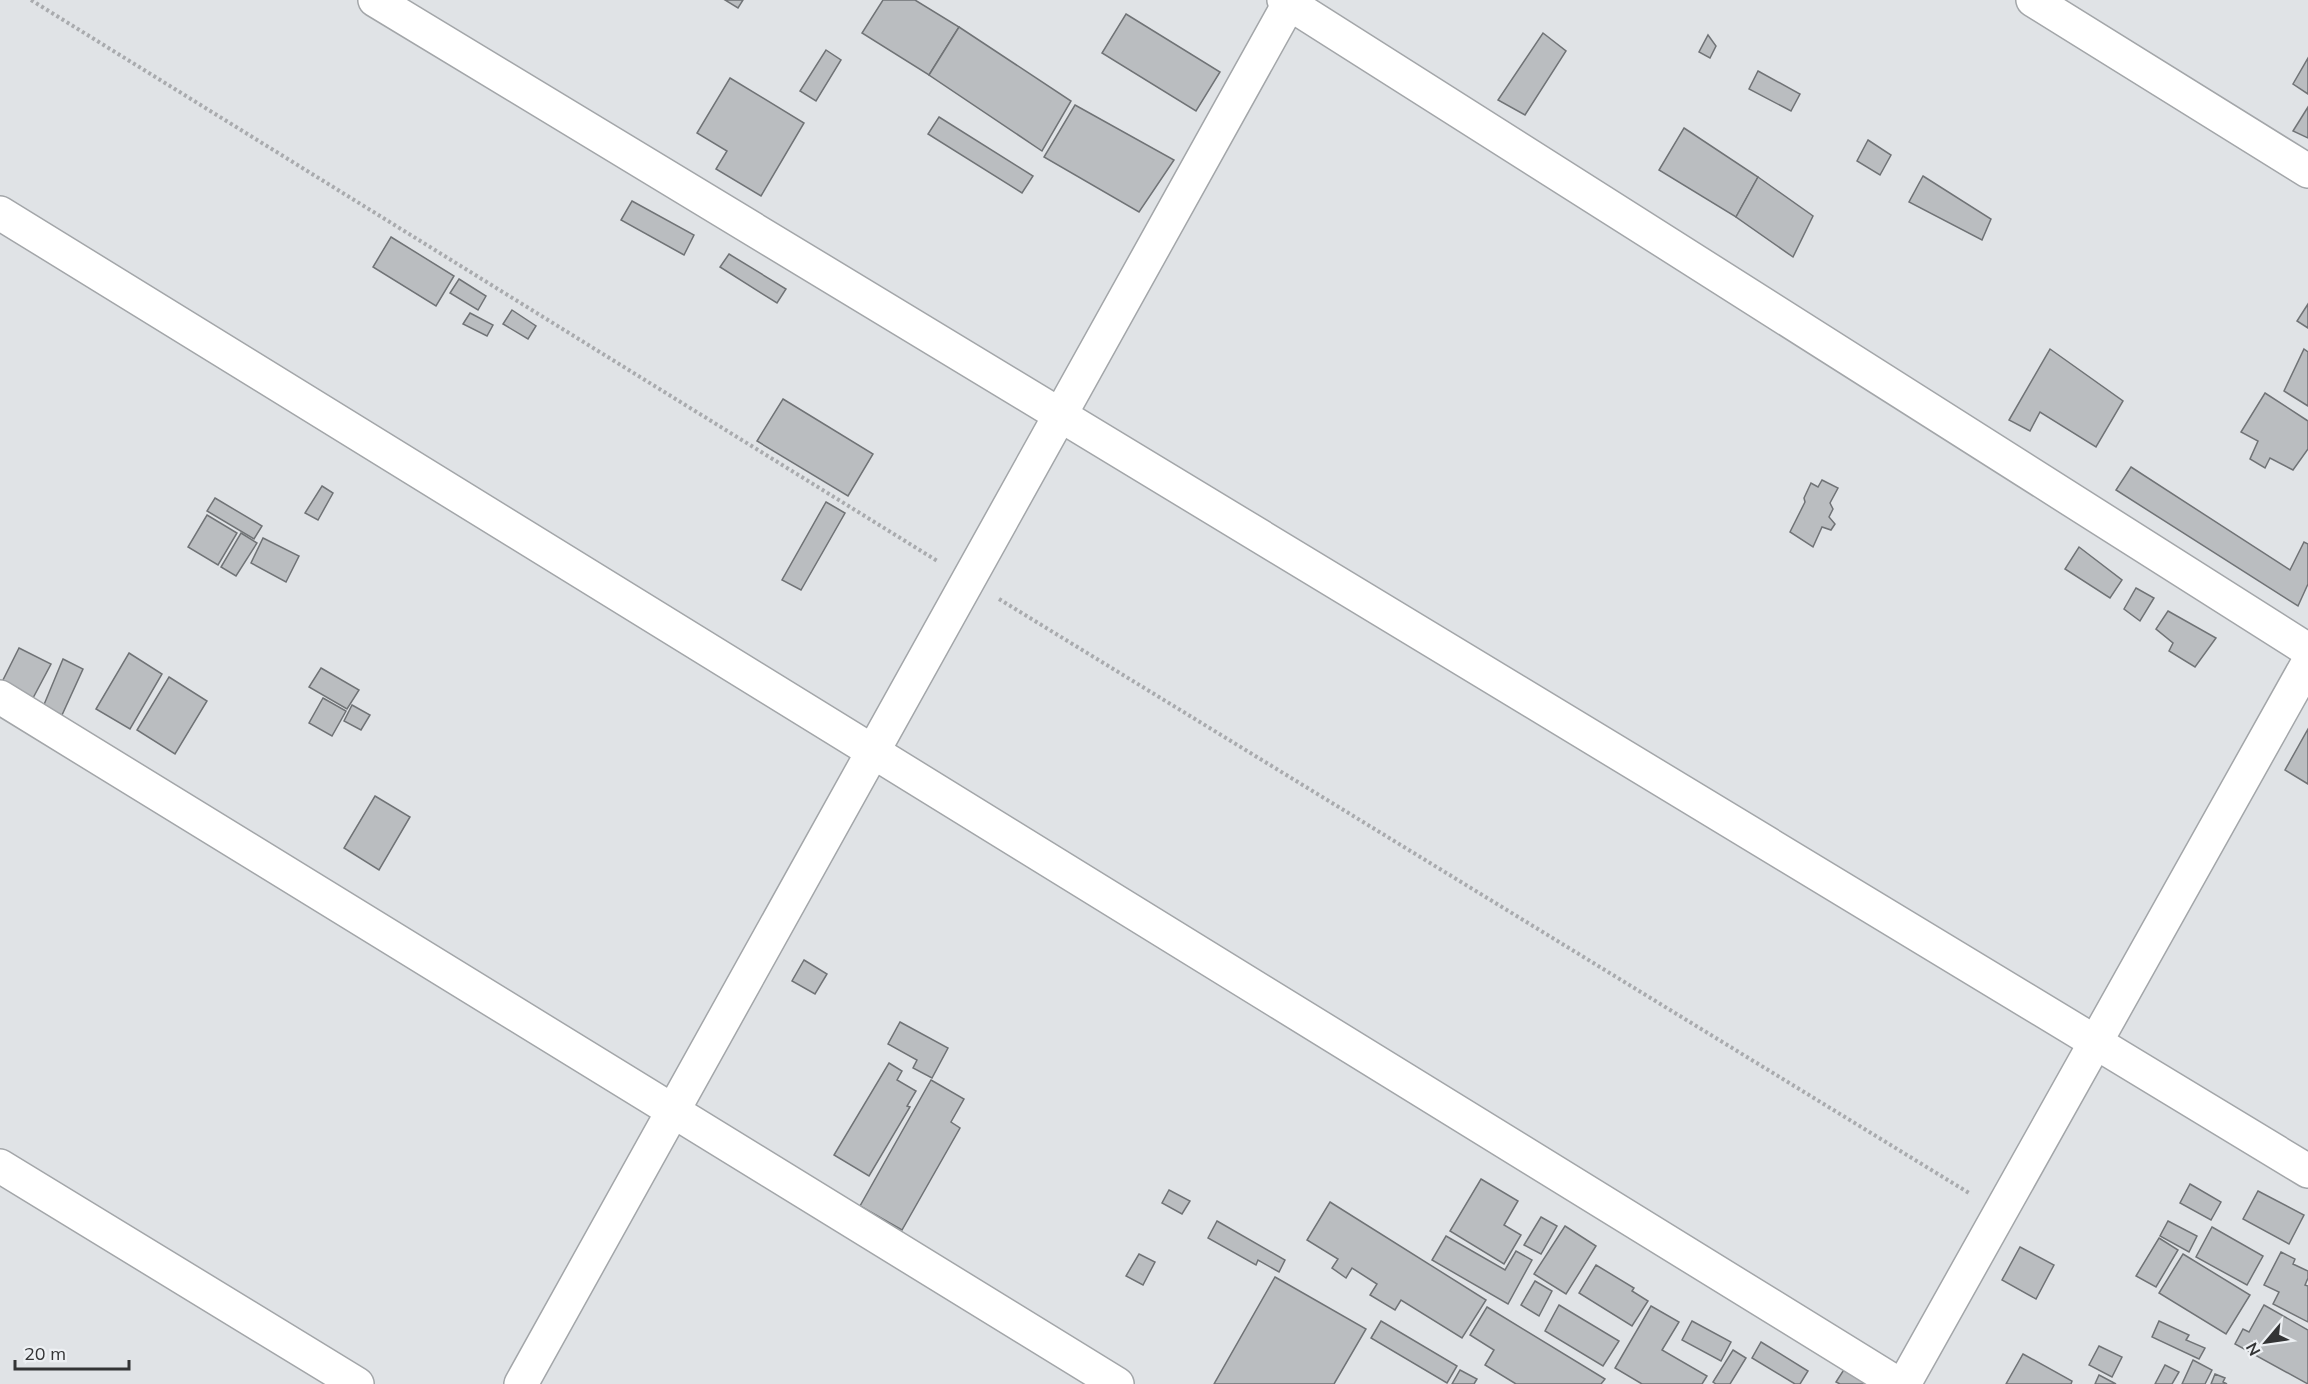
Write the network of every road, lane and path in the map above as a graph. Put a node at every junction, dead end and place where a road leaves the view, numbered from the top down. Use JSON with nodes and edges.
{"nodes":[{"id":1,"x":31,"y":0,"type":"edge"},
{"id":2,"x":375,"y":0,"type":"edge"},
{"id":3,"x":2033,"y":0,"type":"edge"},
{"id":4,"x":1288,"y":1,"type":"edge"},
{"id":5,"x":2308,"y":171,"type":"edge"},
{"id":6,"x":0,"y":213,"type":"edge"},
{"id":7,"x":1060,"y":414,"type":"junction"},
{"id":8,"x":967,"y":580,"type":"junction"},
{"id":9,"x":2308,"y":650,"type":"edge"},
{"id":10,"x":2308,"y":663,"type":"edge"},
{"id":11,"x":0,"y":697,"type":"edge"},
{"id":12,"x":872,"y":751,"type":"junction"},
{"id":13,"x":2097,"y":1042,"type":"junction"},
{"id":14,"x":673,"y":1111,"type":"junction"},
{"id":15,"x":0,"y":1166,"type":"edge"},
{"id":16,"x":2308,"y":1171,"type":"edge"},
{"id":17,"x":2001,"y":1213,"type":"junction"},
{"id":18,"x":357,"y":1384,"type":"edge"},
{"id":19,"x":521,"y":1384,"type":"edge"},
{"id":20,"x":1117,"y":1384,"type":"edge"},
{"id":21,"x":1898,"y":1384,"type":"edge"},
{"id":22,"x":1904,"y":1384,"type":"edge"}],
"edges":[{"from":1,"to":8,"type":"path"},
{"from":2,"to":7,"type":"street"},
{"from":3,"to":5,"type":"street"},
{"from":4,"to":7,"type":"street"},
{"from":4,"to":9,"type":"street"},
{"from":6,"to":12,"type":"street"},
{"from":7,"to":8,"type":"street"},
{"from":7,"to":13,"type":"street"},
{"from":8,"to":12,"type":"street"},
{"from":8,"to":17,"type":"path"},
{"from":10,"to":13,"type":"street"},
{"from":11,"to":14,"type":"street"},
{"from":12,"to":14,"type":"street"},
{"from":12,"to":21,"type":"street"},
{"from":13,"to":16,"type":"street"},
{"from":13,"to":17,"type":"street"},
{"from":14,"to":19,"type":"street"},
{"from":14,"to":20,"type":"street"},
{"from":15,"to":18,"type":"street"},
{"from":17,"to":22,"type":"street"}]}
